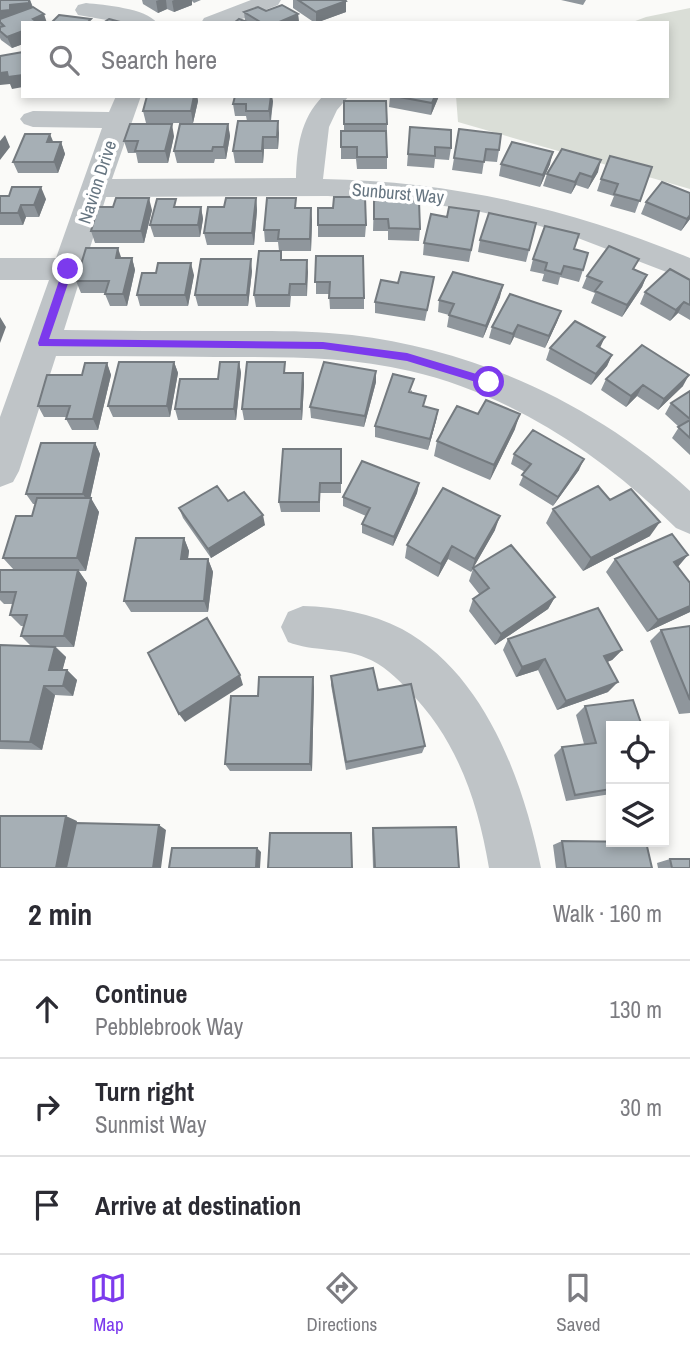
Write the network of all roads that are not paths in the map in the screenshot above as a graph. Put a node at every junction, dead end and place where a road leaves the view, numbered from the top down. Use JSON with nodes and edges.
{"nodes":[{"id":1,"x":270,"y":0,"type":"edge"},
{"id":2,"x":86,"y":10,"type":"dead end"},
{"id":3,"x":140,"y":21,"type":"edge"},
{"id":4,"x":217,"y":21,"type":"edge"},
{"id":5,"x":335,"y":98,"type":"edge"},
{"id":6,"x":123,"y":108,"type":"edge"},
{"id":7,"x":33,"y":119,"type":"dead end"},
{"id":8,"x":95,"y":188,"type":"junction"},
{"id":9,"x":309,"y":188,"type":"junction"},
{"id":10,"x":0,"y":269,"type":"edge"},
{"id":11,"x":68,"y":269,"type":"junction"},
{"id":12,"x":690,"y":270,"type":"edge"},
{"id":13,"x":43,"y":343,"type":"junction"},
{"id":14,"x":0,"y":471,"type":"edge"},
{"id":15,"x":690,"y":516,"type":"edge"},
{"id":16,"x":303,"y":627,"type":"dead end"},
{"id":17,"x":515,"y":868,"type":"edge"}],
"edges":[{"from":1,"to":4,"type":"street"},
{"from":2,"to":3,"type":"street"},
{"from":5,"to":9,"type":"street"},
{"from":6,"to":7,"type":"street"},
{"from":6,"to":8,"type":"street","name":"Navion Drive"},
{"from":8,"to":9,"type":"street","name":"Sunburst Way"},
{"from":8,"to":11,"type":"street","name":"Navion Drive"},
{"from":9,"to":12,"type":"street","name":"Sunburst Way"},
{"from":10,"to":11,"type":"street"},
{"from":11,"to":13,"type":"street","name":"Navion Drive"},
{"from":13,"to":14,"type":"street","name":"Navion Drive"},
{"from":13,"to":15,"type":"street"},
{"from":16,"to":17,"type":"street"}]}
